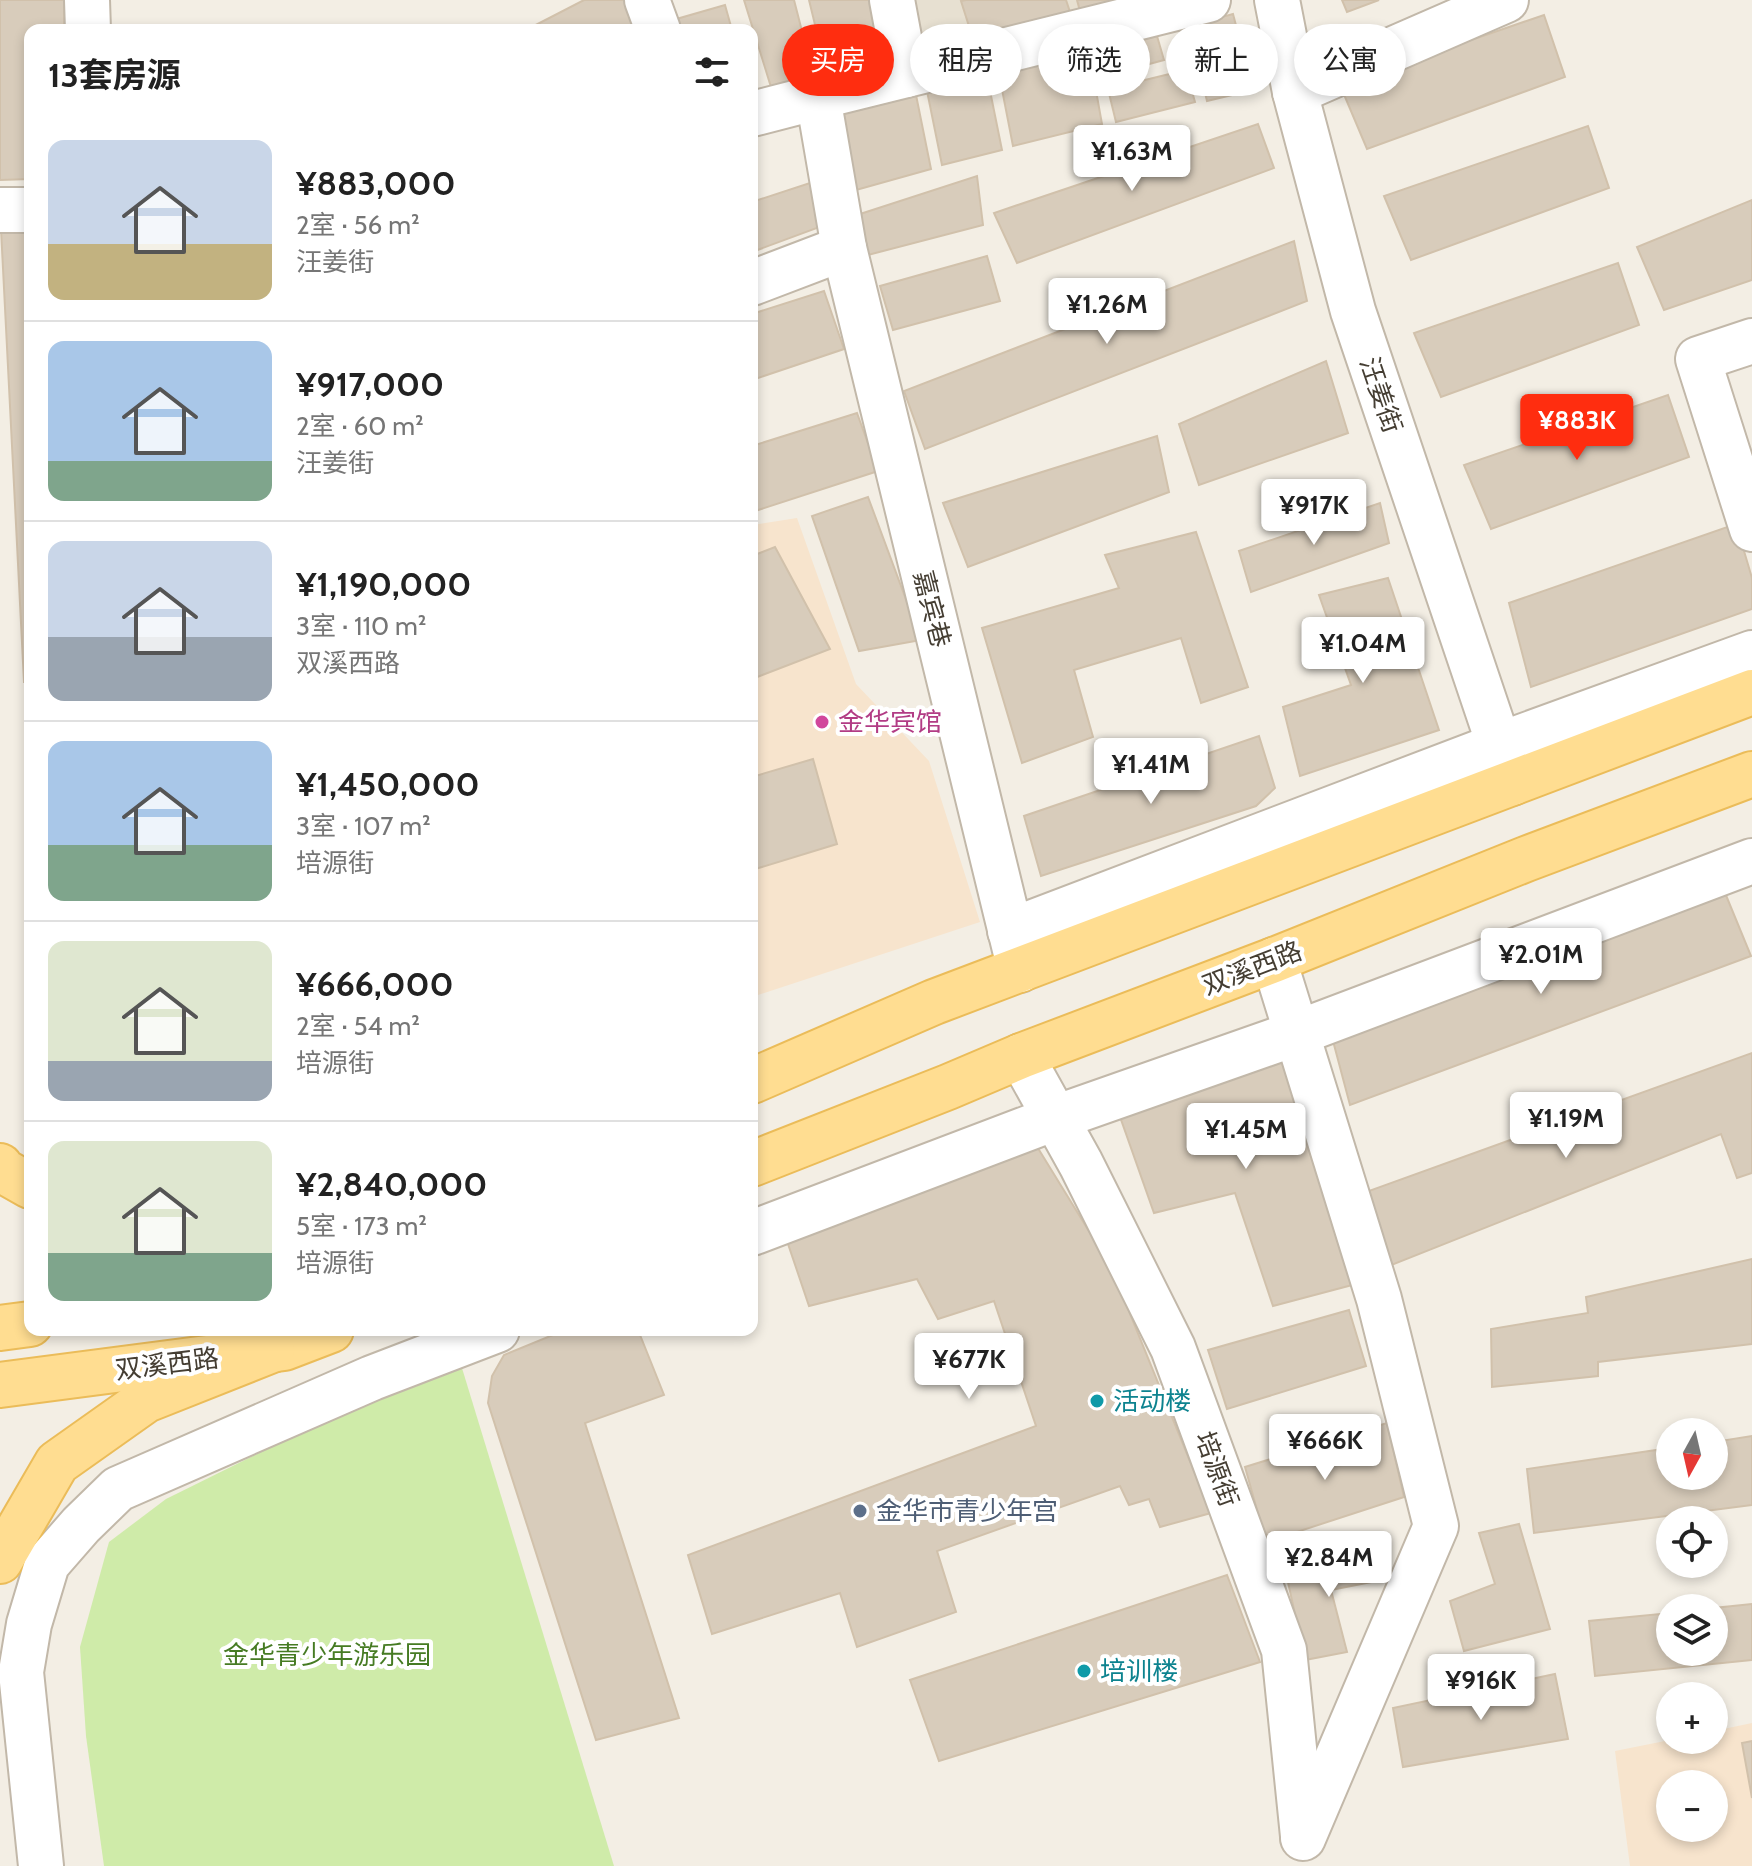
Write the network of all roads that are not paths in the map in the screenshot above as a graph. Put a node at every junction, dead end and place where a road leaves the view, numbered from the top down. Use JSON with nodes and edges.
{"nodes":[{"id":1,"x":87,"y":0,"type":"edge"},
{"id":2,"x":647,"y":0,"type":"edge"},
{"id":3,"x":892,"y":0,"type":"edge"},
{"id":4,"x":1208,"y":0,"type":"edge"},
{"id":5,"x":1277,"y":0,"type":"edge"},
{"id":6,"x":1506,"y":0,"type":"edge"},
{"id":7,"x":88,"y":24,"type":"edge"},
{"id":8,"x":656,"y":24,"type":"edge"},
{"id":9,"x":1406,"y":44,"type":"edge"},
{"id":10,"x":906,"y":75,"type":"junction"},
{"id":11,"x":1294,"y":87,"type":"edge"},
{"id":12,"x":1296,"y":96,"type":"edge"},
{"id":13,"x":818,"y":97,"type":"junction"},
{"id":14,"x":758,"y":112,"type":"edge"},
{"id":15,"x":0,"y":210,"type":"edge"},
{"id":16,"x":24,"y":210,"type":"edge"},
{"id":17,"x":844,"y":248,"type":"junction"},
{"id":18,"x":758,"y":281,"type":"edge"},
{"id":19,"x":1752,"y":341,"type":"edge"},
{"id":20,"x":1752,"y":529,"type":"edge"},
{"id":21,"x":1752,"y":653,"type":"edge"},
{"id":22,"x":1752,"y":692,"type":"edge"},
{"id":23,"x":1506,"y":764,"type":"junction"},
{"id":24,"x":1752,"y":774,"type":"edge"},
{"id":25,"x":1752,"y":861,"type":"edge"},
{"id":26,"x":1015,"y":951,"type":"junction"},
{"id":27,"x":1274,"y":960,"type":"junction"},
{"id":28,"x":1297,"y":1033,"type":"junction"},
{"id":29,"x":1021,"y":1056,"type":"junction"},
{"id":30,"x":758,"y":1078,"type":"edge"},
{"id":31,"x":1055,"y":1118,"type":"junction"},
{"id":32,"x":758,"y":1162,"type":"edge"},
{"id":33,"x":0,"y":1166,"type":"edge"},
{"id":34,"x":24,"y":1183,"type":"edge"},
{"id":35,"x":758,"y":1231,"type":"edge"},
{"id":36,"x":24,"y":1325,"type":"edge"},
{"id":37,"x":0,"y":1328,"type":"edge"},
{"id":38,"x":315,"y":1336,"type":"edge"},
{"id":39,"x":482,"y":1336,"type":"edge"},
{"id":40,"x":272,"y":1350,"type":"junction"},
{"id":41,"x":0,"y":1385,"type":"edge"},
{"id":42,"x":0,"y":1561,"type":"edge"},
{"id":43,"x":1305,"y":1852,"type":"edge"},
{"id":44,"x":41,"y":1866,"type":"edge"}],
"edges":[{"from":1,"to":7,"type":"street"},
{"from":2,"to":8,"type":"street"},
{"from":3,"to":10,"type":"street"},
{"from":4,"to":10,"type":"street"},
{"from":5,"to":11,"type":"street","name":"汪姜街"},
{"from":6,"to":9,"type":"street"},
{"from":10,"to":13,"type":"street"},
{"from":12,"to":23,"type":"street","name":"汪姜街"},
{"from":13,"to":14,"type":"street"},
{"from":13,"to":17,"type":"street","name":"嘉宾巷"},
{"from":15,"to":16,"type":"street"},
{"from":17,"to":18,"type":"street"},
{"from":17,"to":26,"type":"street","name":"嘉宾巷"},
{"from":19,"to":20,"type":"street"},
{"from":21,"to":23,"type":"street"},
{"from":22,"to":23,"type":"main road"},
{"from":23,"to":26,"type":"main road"},
{"from":24,"to":27,"type":"main road","name":"双溪西路"},
{"from":25,"to":28,"type":"street"},
{"from":26,"to":30,"type":"main road"},
{"from":27,"to":28,"type":"street"},
{"from":27,"to":29,"type":"main road","name":"双溪西路"},
{"from":28,"to":31,"type":"street"},
{"from":28,"to":43,"type":"street"},
{"from":29,"to":31,"type":"street","name":"培源街"},
{"from":29,"to":32,"type":"main road","name":"双溪西路"},
{"from":31,"to":35,"type":"street"},
{"from":31,"to":43,"type":"street","name":"培源街"},
{"from":33,"to":34,"type":"main road"},
{"from":36,"to":37,"type":"main road"},
{"from":38,"to":40,"type":"main road","name":"双溪西路"},
{"from":39,"to":44,"type":"street"},
{"from":40,"to":41,"type":"main road","name":"双溪西路"},
{"from":40,"to":42,"type":"main road"}]}
